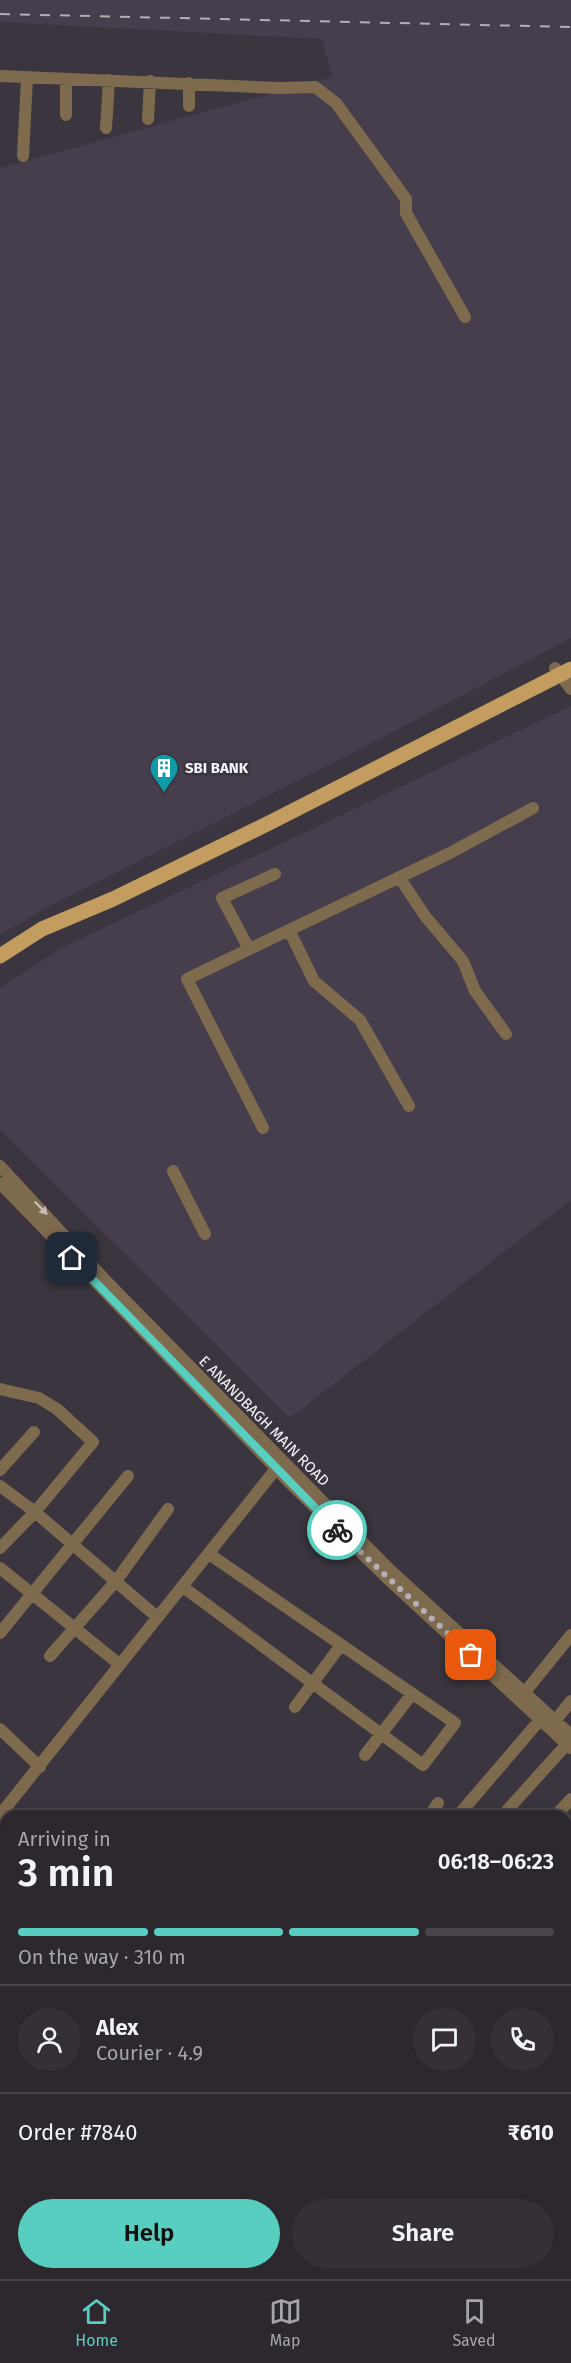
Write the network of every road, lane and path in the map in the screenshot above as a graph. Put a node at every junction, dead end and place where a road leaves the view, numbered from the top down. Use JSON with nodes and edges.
{"nodes":[{"id":1,"x":0,"y":76,"type":"edge"},
{"id":2,"x":27,"y":78,"type":"junction"},
{"id":3,"x":66,"y":79,"type":"junction"},
{"id":4,"x":109,"y":80,"type":"junction"},
{"id":5,"x":150,"y":81,"type":"junction"},
{"id":6,"x":189,"y":83,"type":"junction"},
{"id":7,"x":189,"y":106,"type":"dead end"},
{"id":8,"x":66,"y":115,"type":"dead end"},
{"id":9,"x":148,"y":119,"type":"dead end"},
{"id":10,"x":106,"y":128,"type":"dead end"},
{"id":11,"x":23,"y":156,"type":"dead end"},
{"id":12,"x":465,"y":317,"type":"dead end"},
{"id":13,"x":566,"y":668,"type":"edge"},
{"id":14,"x":571,"y":689,"type":"edge"},
{"id":15,"x":382,"y":762,"type":"junction"},
{"id":16,"x":533,"y":808,"type":"dead end"},
{"id":17,"x":275,"y":874,"type":"dead end"},
{"id":18,"x":399,"y":877,"type":"junction"},
{"id":19,"x":289,"y":930,"type":"junction"},
{"id":20,"x":0,"y":945,"type":"edge"},
{"id":21,"x":249,"y":950,"type":"junction"},
{"id":22,"x":0,"y":956,"type":"edge"},
{"id":23,"x":506,"y":1034,"type":"dead end"},
{"id":24,"x":409,"y":1106,"type":"dead end"},
{"id":25,"x":263,"y":1128,"type":"dead end"},
{"id":26,"x":0,"y":1166,"type":"edge"},
{"id":27,"x":173,"y":1171,"type":"dead end"},
{"id":28,"x":0,"y":1183,"type":"edge"},
{"id":29,"x":205,"y":1234,"type":"dead end"},
{"id":30,"x":0,"y":1389,"type":"edge"},
{"id":31,"x":34,"y":1432,"type":"dead end"},
{"id":32,"x":279,"y":1465,"type":"junction"},
{"id":33,"x":0,"y":1470,"type":"edge"},
{"id":34,"x":128,"y":1476,"type":"dead end"},
{"id":35,"x":0,"y":1486,"type":"edge"},
{"id":36,"x":168,"y":1509,"type":"dead end"},
{"id":37,"x":35,"y":1512,"type":"junction"},
{"id":38,"x":74,"y":1545,"type":"junction"},
{"id":39,"x":0,"y":1548,"type":"edge"},
{"id":40,"x":209,"y":1554,"type":"junction"},
{"id":41,"x":0,"y":1568,"type":"edge"},
{"id":42,"x":116,"y":1581,"type":"junction"},
{"id":43,"x":183,"y":1587,"type":"junction"},
{"id":44,"x":34,"y":1593,"type":"junction"},
{"id":45,"x":157,"y":1617,"type":"junction"},
{"id":46,"x":74,"y":1629,"type":"junction"},
{"id":47,"x":0,"y":1633,"type":"edge"},
{"id":48,"x":571,"y":1635,"type":"edge"},
{"id":49,"x":341,"y":1645,"type":"junction"},
{"id":50,"x":50,"y":1656,"type":"dead end"},
{"id":51,"x":119,"y":1664,"type":"junction"},
{"id":52,"x":312,"y":1683,"type":"junction"},
{"id":53,"x":525,"y":1692,"type":"junction"},
{"id":54,"x":412,"y":1694,"type":"junction"},
{"id":55,"x":571,"y":1701,"type":"edge"},
{"id":56,"x":295,"y":1707,"type":"dead end"},
{"id":57,"x":547,"y":1718,"type":"junction"},
{"id":58,"x":0,"y":1729,"type":"edge"},
{"id":59,"x":381,"y":1734,"type":"junction"},
{"id":60,"x":570,"y":1742,"type":"edge"},
{"id":61,"x":365,"y":1755,"type":"dead end"},
{"id":62,"x":40,"y":1767,"type":"junction"},
{"id":63,"x":571,"y":1799,"type":"edge"},
{"id":64,"x":438,"y":1803,"type":"dead end"},
{"id":65,"x":2,"y":1809,"type":"edge"},
{"id":66,"x":434,"y":1810,"type":"edge"},
{"id":67,"x":463,"y":1810,"type":"edge"},
{"id":68,"x":508,"y":1810,"type":"edge"},
{"id":69,"x":561,"y":1810,"type":"edge"}],
"edges":[{"from":1,"to":2,"type":"street"},
{"from":2,"to":3,"type":"street"},
{"from":2,"to":11,"type":"street"},
{"from":3,"to":4,"type":"street"},
{"from":3,"to":8,"type":"street"},
{"from":4,"to":5,"type":"street"},
{"from":4,"to":10,"type":"street"},
{"from":5,"to":6,"type":"street"},
{"from":5,"to":9,"type":"street"},
{"from":6,"to":7,"type":"street"},
{"from":6,"to":12,"type":"street"},
{"from":13,"to":14,"type":"street"},
{"from":13,"to":15,"type":"main road"},
{"from":15,"to":20,"type":"main road"},
{"from":15,"to":22,"type":"main road"},
{"from":16,"to":18,"type":"street"},
{"from":17,"to":21,"type":"street"},
{"from":18,"to":19,"type":"street"},
{"from":18,"to":23,"type":"street"},
{"from":19,"to":21,"type":"street"},
{"from":19,"to":24,"type":"street"},
{"from":21,"to":25,"type":"street"},
{"from":26,"to":32,"type":"street","name":"E ANANDBAGH MAIN ROAD","one_way":true},
{"from":27,"to":29,"type":"street"},
{"from":28,"to":32,"type":"street","name":"E ANANDBAGH MAIN ROAD"},
{"from":30,"to":37,"type":"street"},
{"from":31,"to":33,"type":"street"},
{"from":32,"to":40,"type":"street"},
{"from":32,"to":53,"type":"street","name":"E ANANDBAGH MAIN ROAD"},
{"from":32,"to":57,"type":"street","name":"E ANANDBAGH MAIN ROAD"},
{"from":34,"to":38,"type":"street"},
{"from":35,"to":37,"type":"street"},
{"from":36,"to":42,"type":"street"},
{"from":37,"to":38,"type":"street"},
{"from":37,"to":39,"type":"street"},
{"from":38,"to":42,"type":"street"},
{"from":38,"to":44,"type":"street"},
{"from":40,"to":43,"type":"street"},
{"from":40,"to":49,"type":"street"},
{"from":41,"to":44,"type":"street"},
{"from":42,"to":45,"type":"street"},
{"from":42,"to":46,"type":"street"},
{"from":43,"to":45,"type":"street"},
{"from":43,"to":52,"type":"street"},
{"from":44,"to":46,"type":"street"},
{"from":44,"to":47,"type":"street"},
{"from":45,"to":51,"type":"street"},
{"from":46,"to":50,"type":"street"},
{"from":46,"to":51,"type":"street"},
{"from":48,"to":53,"type":"street"},
{"from":49,"to":52,"type":"street"},
{"from":49,"to":54,"type":"street"},
{"from":51,"to":62,"type":"street"},
{"from":52,"to":56,"type":"street"},
{"from":52,"to":59,"type":"street"},
{"from":53,"to":57,"type":"street","name":"E ANANDBAGH MAIN ROAD"},
{"from":54,"to":59,"type":"street"},
{"from":54,"to":59,"type":"street"},
{"from":55,"to":57,"type":"street"},
{"from":57,"to":60,"type":"street","name":"E ANANDBAGH MAIN ROAD"},
{"from":57,"to":67,"type":"street"},
{"from":58,"to":62,"type":"street"},
{"from":59,"to":61,"type":"street"},
{"from":60,"to":68,"type":"street"},
{"from":62,"to":65,"type":"street"},
{"from":63,"to":69,"type":"street"},
{"from":64,"to":66,"type":"street"}]}
